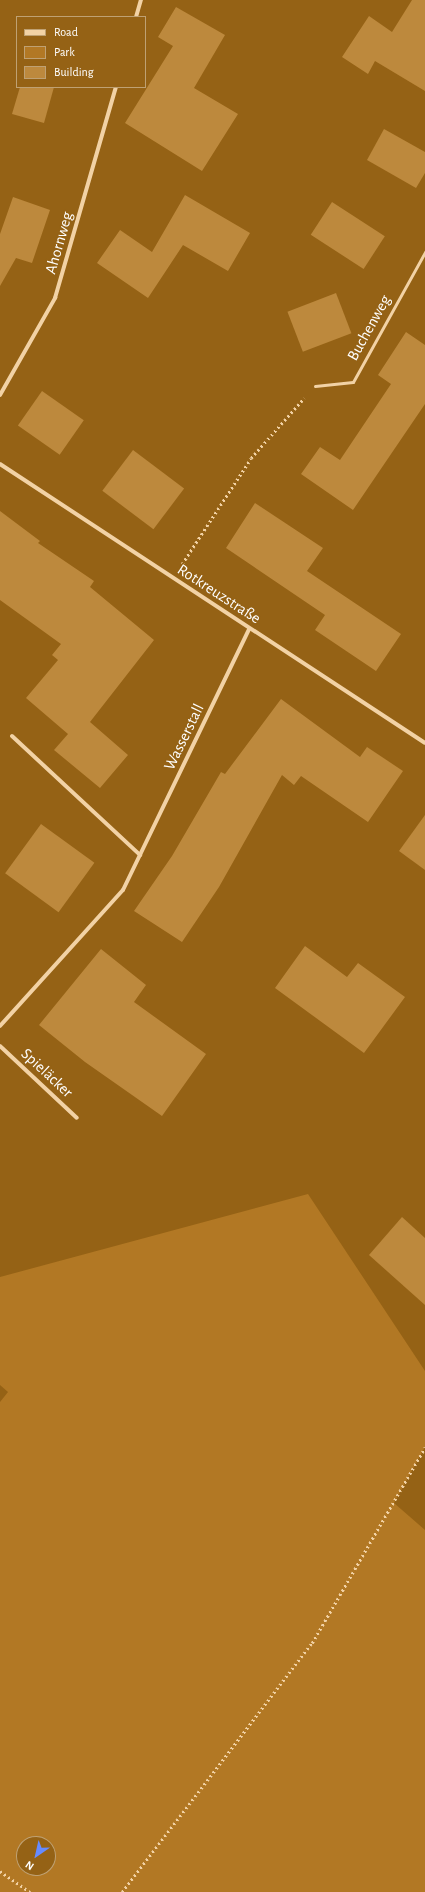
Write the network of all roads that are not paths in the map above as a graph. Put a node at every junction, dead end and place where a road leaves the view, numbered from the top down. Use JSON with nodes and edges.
{"nodes":[{"id":1,"x":141,"y":0,"type":"edge"},
{"id":2,"x":136,"y":16,"type":"edge"},
{"id":3,"x":116,"y":88,"type":"edge"},
{"id":4,"x":425,"y":252,"type":"edge"},
{"id":5,"x":315,"y":386,"type":"road end"},
{"id":6,"x":0,"y":395,"type":"edge"},
{"id":7,"x":0,"y":464,"type":"edge"},
{"id":8,"x":249,"y":628,"type":"junction"},
{"id":9,"x":12,"y":736,"type":"dead end"},
{"id":10,"x":425,"y":743,"type":"edge"},
{"id":11,"x":140,"y":855,"type":"junction"},
{"id":12,"x":0,"y":1026,"type":"edge"},
{"id":13,"x":0,"y":1046,"type":"edge"},
{"id":14,"x":77,"y":1118,"type":"dead end"}],
"edges":[{"from":1,"to":2,"type":"street"},
{"from":3,"to":6,"type":"street","name":"Ahornweg"},
{"from":4,"to":5,"type":"lane","name":"Buchenweg"},
{"from":7,"to":8,"type":"street","name":"Rotkreuzstraße"},
{"from":8,"to":10,"type":"street","name":"Rotkreuzstraße"},
{"from":8,"to":11,"type":"street","name":"Wasserstall"},
{"from":9,"to":11,"type":"street"},
{"from":11,"to":12,"type":"street","name":"Wasserstall"},
{"from":13,"to":14,"type":"street","name":"Spieläcker"}]}
